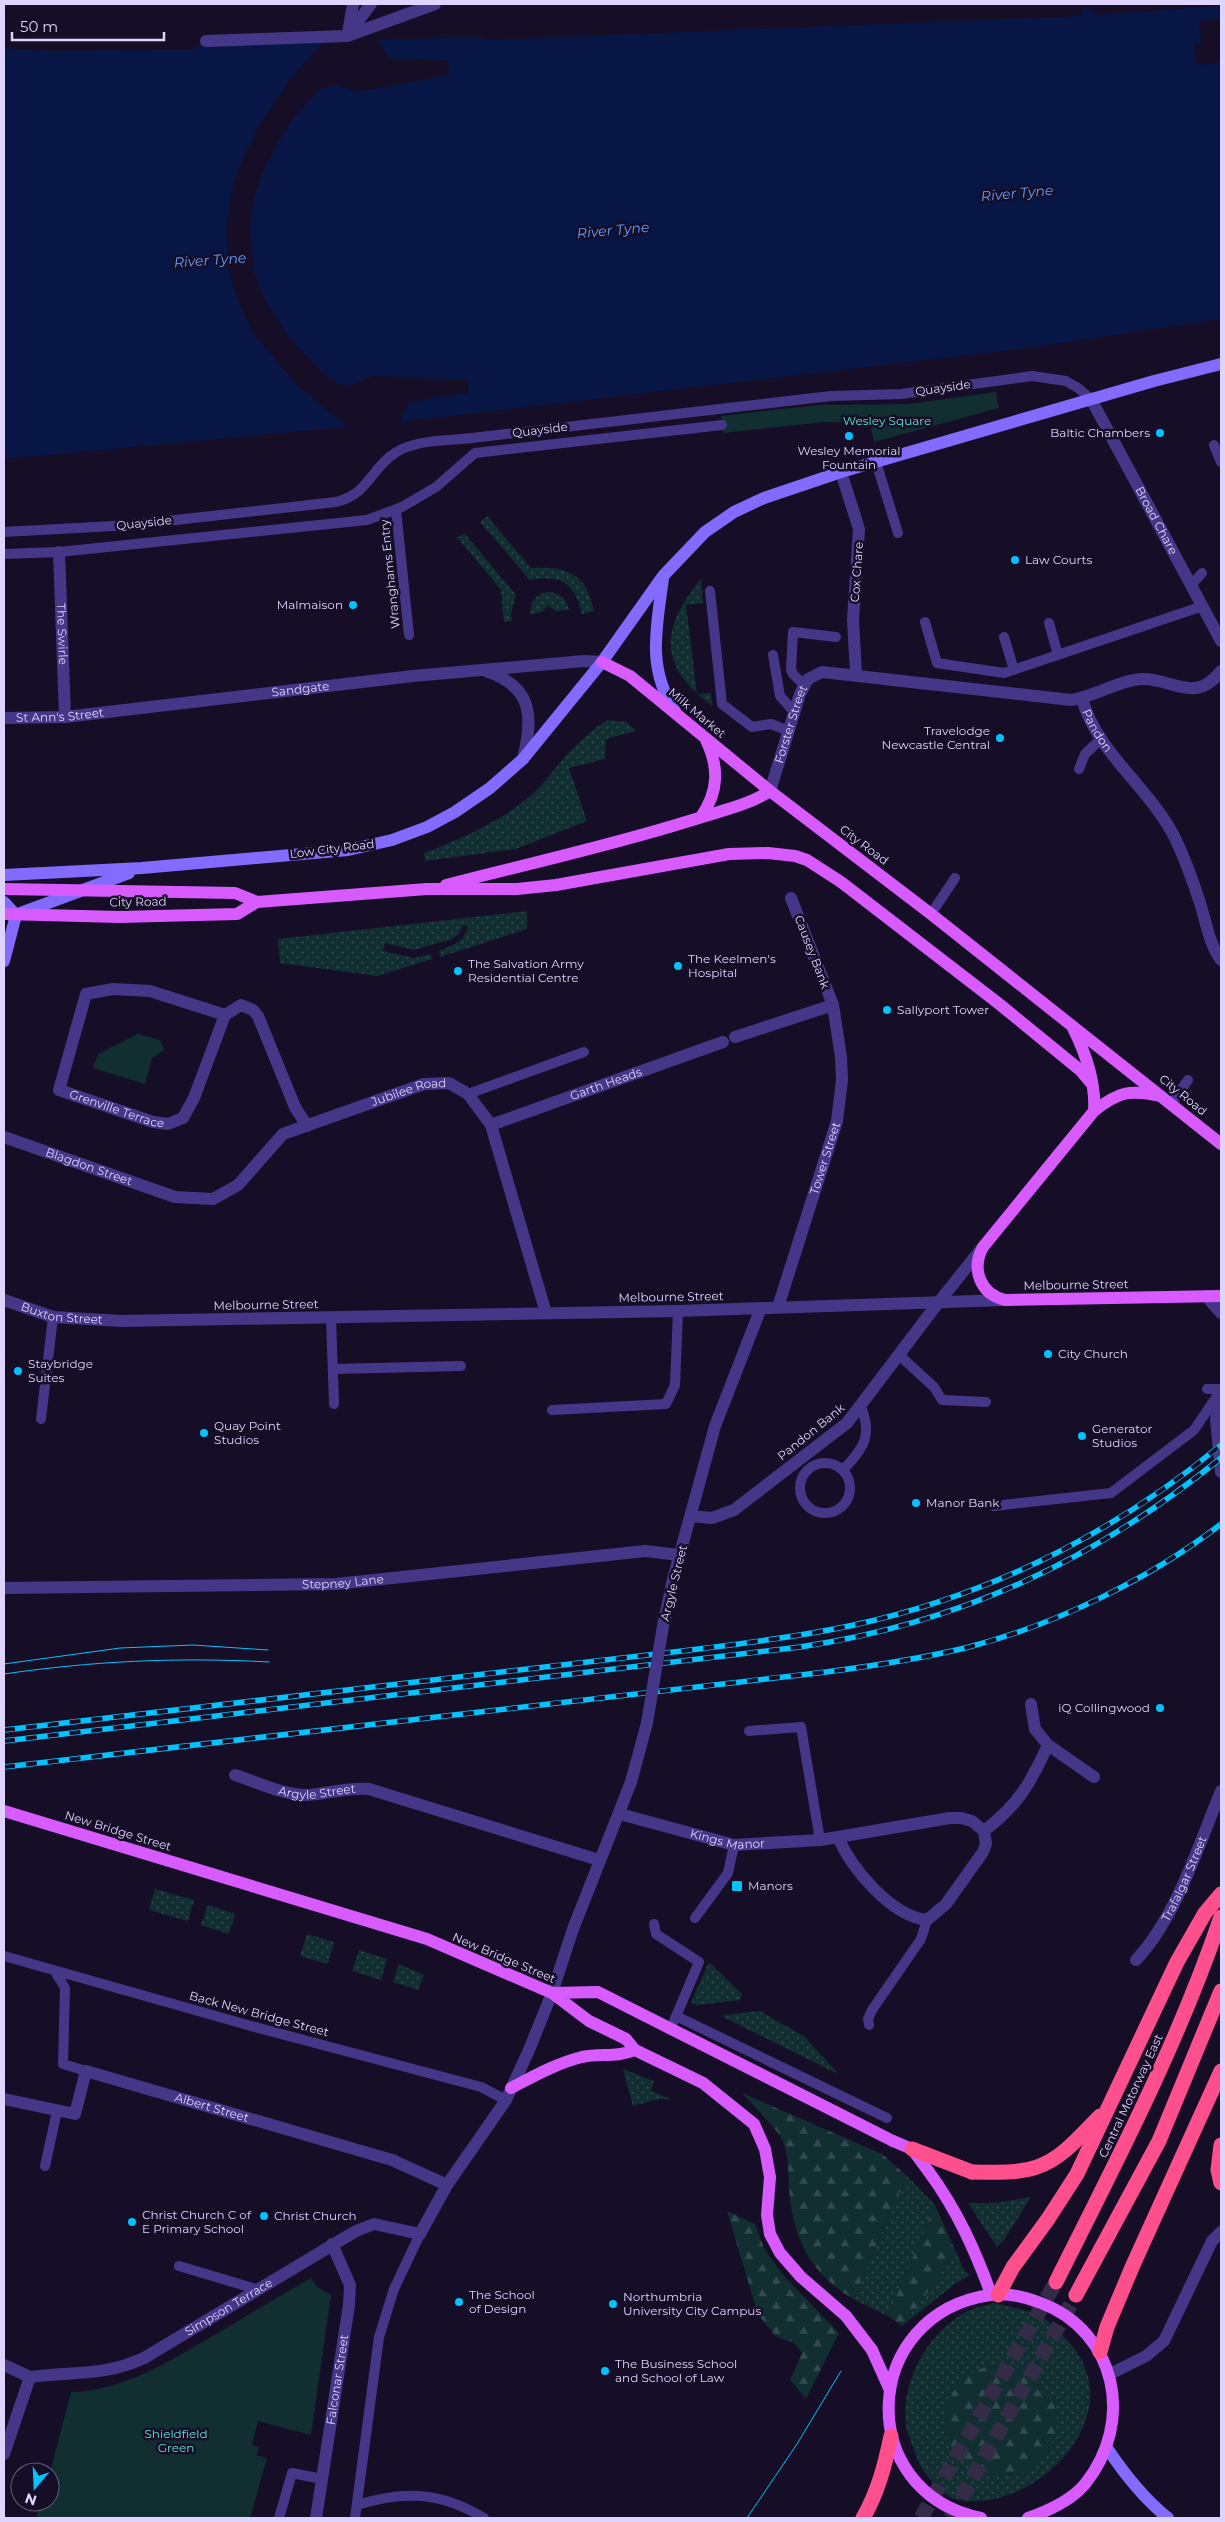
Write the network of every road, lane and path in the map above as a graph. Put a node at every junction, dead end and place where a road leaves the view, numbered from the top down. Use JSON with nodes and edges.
{"nodes":[{"id":1,"x":353,"y":4,"type":"edge"},
{"id":2,"x":371,"y":4,"type":"edge"},
{"id":3,"x":435,"y":4,"type":"edge"},
{"id":4,"x":347,"y":38,"type":"junction"},
{"id":5,"x":206,"y":41,"type":"dead end"},
{"id":6,"x":1221,"y":364,"type":"edge"},
{"id":7,"x":1091,"y":399,"type":"junction"},
{"id":8,"x":722,"y":424,"type":"dead end"},
{"id":9,"x":1214,"y":445,"type":"dead end"},
{"id":10,"x":876,"y":462,"type":"junction"},
{"id":11,"x":1221,"y":462,"type":"edge"},
{"id":12,"x":841,"y":472,"type":"junction"},
{"id":13,"x":396,"y":510,"type":"junction"},
{"id":14,"x":4,"y":532,"type":"edge"},
{"id":15,"x":898,"y":533,"type":"dead end"},
{"id":16,"x":58,"y":552,"type":"junction"},
{"id":17,"x":4,"y":554,"type":"edge"},
{"id":18,"x":1202,"y":573,"type":"dead end"},
{"id":19,"x":663,"y":576,"type":"junction"},
{"id":20,"x":1192,"y":584,"type":"junction"},
{"id":21,"x":710,"y":591,"type":"dead end"},
{"id":22,"x":1203,"y":606,"type":"junction"},
{"id":23,"x":925,"y":622,"type":"dead end"},
{"id":24,"x":1049,"y":623,"type":"dead end"},
{"id":25,"x":409,"y":635,"type":"dead end"},
{"id":26,"x":836,"y":637,"type":"dead end"},
{"id":27,"x":1004,"y":637,"type":"dead end"},
{"id":28,"x":1221,"y":641,"type":"edge"},
{"id":29,"x":773,"y":655,"type":"dead end"},
{"id":30,"x":1058,"y":655,"type":"junction"},
{"id":31,"x":602,"y":662,"type":"junction"},
{"id":32,"x":482,"y":670,"type":"junction"},
{"id":33,"x":1014,"y":670,"type":"junction"},
{"id":34,"x":1221,"y":671,"type":"edge"},
{"id":35,"x":856,"y":674,"type":"junction"},
{"id":36,"x":804,"y":685,"type":"junction"},
{"id":37,"x":1082,"y":699,"type":"junction"},
{"id":38,"x":117,"y":711,"type":"joint"},
{"id":39,"x":676,"y":713,"type":"junction"},
{"id":40,"x":795,"y":713,"type":"junction"},
{"id":41,"x":65,"y":717,"type":"junction"},
{"id":42,"x":4,"y":718,"type":"edge"},
{"id":43,"x":789,"y":730,"type":"junction"},
{"id":44,"x":705,"y":737,"type":"junction"},
{"id":45,"x":1101,"y":739,"type":"junction"},
{"id":46,"x":522,"y":759,"type":"junction"},
{"id":47,"x":1079,"y":769,"type":"dead end"},
{"id":48,"x":770,"y":791,"type":"junction"},
{"id":49,"x":701,"y":817,"type":"junction"},
{"id":50,"x":142,"y":868,"type":"junction"},
{"id":51,"x":4,"y":875,"type":"edge"},
{"id":52,"x":956,"y":878,"type":"dead end"},
{"id":53,"x":4,"y":889,"type":"edge"},
{"id":54,"x":427,"y":889,"type":"junction"},
{"id":55,"x":80,"y":892,"type":"junction"},
{"id":56,"x":791,"y":898,"type":"dead end"},
{"id":57,"x":4,"y":902,"type":"edge"},
{"id":58,"x":257,"y":902,"type":"junction"},
{"id":59,"x":10,"y":914,"type":"edge"},
{"id":60,"x":931,"y":914,"type":"junction"},
{"id":61,"x":1221,"y":960,"type":"edge"},
{"id":62,"x":4,"y":961,"type":"edge"},
{"id":63,"x":832,"y":1005,"type":"junction"},
{"id":64,"x":225,"y":1015,"type":"junction"},
{"id":65,"x":1071,"y":1024,"type":"junction"},
{"id":66,"x":584,"y":1052,"type":"dead end"},
{"id":67,"x":1188,"y":1080,"type":"dead end"},
{"id":68,"x":1092,"y":1084,"type":"junction"},
{"id":69,"x":468,"y":1094,"type":"junction"},
{"id":70,"x":1167,"y":1100,"type":"junction"},
{"id":71,"x":1094,"y":1112,"type":"junction"},
{"id":72,"x":307,"y":1126,"type":"junction"},
{"id":73,"x":491,"y":1126,"type":"junction"},
{"id":74,"x":4,"y":1137,"type":"edge"},
{"id":75,"x":1221,"y":1144,"type":"edge"},
{"id":76,"x":175,"y":1197,"type":"joint"},
{"id":77,"x":983,"y":1248,"type":"junction"},
{"id":78,"x":1206,"y":1296,"type":"junction"},
{"id":79,"x":1221,"y":1296,"type":"edge"},
{"id":80,"x":4,"y":1300,"type":"edge"},
{"id":81,"x":1005,"y":1300,"type":"junction"},
{"id":82,"x":938,"y":1303,"type":"junction"},
{"id":83,"x":778,"y":1307,"type":"junction"},
{"id":84,"x":761,"y":1308,"type":"junction"},
{"id":85,"x":678,"y":1311,"type":"junction"},
{"id":86,"x":546,"y":1313,"type":"junction"},
{"id":87,"x":1221,"y":1313,"type":"edge"},
{"id":88,"x":53,"y":1317,"type":"junction"},
{"id":89,"x":331,"y":1318,"type":"junction"},
{"id":90,"x":122,"y":1321,"type":"joint"},
{"id":91,"x":899,"y":1355,"type":"junction"},
{"id":92,"x":461,"y":1366,"type":"dead end"},
{"id":93,"x":333,"y":1369,"type":"junction"},
{"id":94,"x":1207,"y":1390,"type":"dead end"},
{"id":95,"x":1221,"y":1390,"type":"edge"},
{"id":96,"x":986,"y":1402,"type":"dead end"},
{"id":97,"x":334,"y":1404,"type":"dead end"},
{"id":98,"x":861,"y":1407,"type":"junction"},
{"id":99,"x":552,"y":1410,"type":"dead end"},
{"id":100,"x":41,"y":1418,"type":"dead end"},
{"id":101,"x":843,"y":1470,"type":"junction"},
{"id":102,"x":1221,"y":1472,"type":"edge"},
{"id":103,"x":994,"y":1506,"type":"dead end"},
{"id":104,"x":691,"y":1516,"type":"junction"},
{"id":105,"x":680,"y":1555,"type":"junction"},
{"id":106,"x":4,"y":1588,"type":"edge"},
{"id":107,"x":1031,"y":1704,"type":"dead end"},
{"id":108,"x":749,"y":1731,"type":"dead end"},
{"id":109,"x":1048,"y":1745,"type":"junction"},
{"id":110,"x":235,"y":1775,"type":"dead end"},
{"id":111,"x":1094,"y":1777,"type":"dead end"},
{"id":112,"x":1221,"y":1791,"type":"edge"},
{"id":113,"x":4,"y":1811,"type":"edge"},
{"id":114,"x":620,"y":1814,"type":"junction"},
{"id":115,"x":984,"y":1831,"type":"junction"},
{"id":116,"x":838,"y":1837,"type":"junction"},
{"id":117,"x":820,"y":1840,"type":"junction"},
{"id":118,"x":734,"y":1845,"type":"junction"},
{"id":119,"x":599,"y":1860,"type":"junction"},
{"id":120,"x":1221,"y":1894,"type":"edge"},
{"id":121,"x":1221,"y":1917,"type":"edge"},
{"id":122,"x":694,"y":1918,"type":"dead end"},
{"id":123,"x":927,"y":1920,"type":"junction"},
{"id":124,"x":654,"y":1924,"type":"dead end"},
{"id":125,"x":4,"y":1956,"type":"edge"},
{"id":126,"x":1136,"y":1960,"type":"dead end"},
{"id":127,"x":54,"y":1970,"type":"junction"},
{"id":128,"x":1221,"y":1991,"type":"edge"},
{"id":129,"x":552,"y":1993,"type":"junction"},
{"id":130,"x":676,"y":2016,"type":"junction"},
{"id":131,"x":869,"y":2025,"type":"dead end"},
{"id":132,"x":670,"y":2029,"type":"junction"},
{"id":133,"x":635,"y":2050,"type":"junction"},
{"id":134,"x":86,"y":2071,"type":"junction"},
{"id":135,"x":1221,"y":2071,"type":"edge"},
{"id":136,"x":511,"y":2088,"type":"junction"},
{"id":137,"x":4,"y":2099,"type":"edge"},
{"id":138,"x":506,"y":2100,"type":"junction"},
{"id":139,"x":1108,"y":2108,"type":"junction"},
{"id":140,"x":57,"y":2110,"type":"junction"},
{"id":141,"x":887,"y":2118,"type":"dead end"},
{"id":142,"x":1221,"y":2145,"type":"edge"},
{"id":143,"x":912,"y":2149,"type":"junction"},
{"id":144,"x":45,"y":2166,"type":"dead end"},
{"id":145,"x":1221,"y":2183,"type":"edge"},
{"id":146,"x":447,"y":2185,"type":"junction"},
{"id":147,"x":1221,"y":2232,"type":"edge"},
{"id":148,"x":420,"y":2234,"type":"junction"},
{"id":149,"x":332,"y":2244,"type":"junction"},
{"id":150,"x":179,"y":2266,"type":"dead end"},
{"id":151,"x":1056,"y":2282,"type":"tunnel mouth"},
{"id":152,"x":256,"y":2289,"type":"junction"},
{"id":153,"x":994,"y":2295,"type":"junction"},
{"id":154,"x":1076,"y":2295,"type":"tunnel mouth"},
{"id":155,"x":1100,"y":2352,"type":"junction"},
{"id":156,"x":4,"y":2365,"type":"edge"},
{"id":157,"x":1110,"y":2374,"type":"junction"},
{"id":158,"x":30,"y":2377,"type":"junction"},
{"id":159,"x":889,"y":2388,"type":"junction"},
{"id":160,"x":892,"y":2436,"type":"junction"},
{"id":161,"x":1107,"y":2448,"type":"junction"},
{"id":162,"x":4,"y":2454,"type":"edge"},
{"id":163,"x":322,"y":2479,"type":"junction"},
{"id":164,"x":357,"y":2505,"type":"junction"},
{"id":165,"x":279,"y":2518,"type":"edge"},
{"id":166,"x":316,"y":2518,"type":"edge"},
{"id":167,"x":355,"y":2518,"type":"edge"},
{"id":168,"x":484,"y":2518,"type":"edge"},
{"id":169,"x":863,"y":2518,"type":"edge"},
{"id":170,"x":981,"y":2518,"type":"edge"},
{"id":171,"x":1028,"y":2518,"type":"edge"},
{"id":172,"x":1168,"y":2518,"type":"edge"}],
"edges":[{"from":1,"to":4,"type":"street"},
{"from":2,"to":4,"type":"street"},
{"from":3,"to":4,"type":"street"},
{"from":4,"to":5,"type":"street"},
{"from":6,"to":7,"type":"main road"},
{"from":7,"to":10,"type":"main road"},
{"from":7,"to":14,"type":"lane","name":"Quayside"},
{"from":7,"to":20,"type":"street","name":"Broad Chare"},
{"from":8,"to":13,"type":"lane","name":"Quayside"},
{"from":9,"to":11,"type":"lane"},
{"from":10,"to":12,"type":"main road"},
{"from":10,"to":15,"type":"lane"},
{"from":12,"to":19,"type":"main road"},
{"from":12,"to":35,"type":"street","name":"Cox Chare"},
{"from":13,"to":16,"type":"lane","name":"Quayside"},
{"from":13,"to":25,"type":"lane","name":"Wranghams Entry"},
{"from":16,"to":17,"type":"lane","name":"Quayside"},
{"from":16,"to":41,"type":"street","name":"The Swirle"},
{"from":18,"to":20,"type":"lane"},
{"from":19,"to":31,"type":"main road"},
{"from":19,"to":39,"type":"main road"},
{"from":20,"to":22,"type":"street","name":"Broad Chare"},
{"from":21,"to":43,"type":"lane"},
{"from":22,"to":28,"type":"street","name":"Broad Chare"},
{"from":22,"to":30,"type":"lane"},
{"from":23,"to":33,"type":"lane"},
{"from":24,"to":30,"type":"lane"},
{"from":26,"to":36,"type":"lane"},
{"from":27,"to":33,"type":"lane"},
{"from":29,"to":40,"type":"lane"},
{"from":30,"to":33,"type":"lane"},
{"from":31,"to":32,"type":"street","name":"Sandgate"},
{"from":31,"to":39,"type":"main road","name":"Milk Market"},
{"from":31,"to":46,"type":"main road","name":"Low City Road"},
{"from":32,"to":38,"type":"street","name":"Sandgate"},
{"from":32,"to":46,"type":"street","name":"Sandgate"},
{"from":34,"to":37,"type":"street"},
{"from":35,"to":36,"type":"street","name":"Forster Street"},
{"from":35,"to":37,"type":"street","name":"Pandon"},
{"from":36,"to":40,"type":"street","name":"Forster Street"},
{"from":37,"to":45,"type":"street","name":"Pandon"},
{"from":38,"to":41,"type":"street","name":"St Ann's Street"},
{"from":39,"to":44,"type":"main road","name":"Milk Market"},
{"from":40,"to":43,"type":"street","name":"Forster Street"},
{"from":41,"to":42,"type":"street","name":"St Ann's Street"},
{"from":43,"to":48,"type":"street","name":"Forster Street"},
{"from":44,"to":48,"type":"main road","name":"Milk Market"},
{"from":44,"to":49,"type":"main road"},
{"from":45,"to":47,"type":"lane"},
{"from":45,"to":61,"type":"street","name":"Pandon"},
{"from":46,"to":50,"type":"main road","name":"Low City Road"},
{"from":48,"to":49,"type":"main road","name":"City Road"},
{"from":48,"to":60,"type":"main road","name":"City Road"},
{"from":49,"to":54,"type":"main road","name":"City Road"},
{"from":50,"to":51,"type":"main road","name":"Low City Road"},
{"from":50,"to":55,"type":"main road","name":"Low City Road"},
{"from":52,"to":60,"type":"lane"},
{"from":53,"to":55,"type":"main road","name":"City Road"},
{"from":54,"to":58,"type":"main road","name":"City Road"},
{"from":54,"to":68,"type":"main road","name":"City Road"},
{"from":55,"to":58,"type":"main road","name":"City Road"},
{"from":55,"to":59,"type":"main road","name":"City Road"},
{"from":56,"to":63,"type":"street","name":"Causey Bank"},
{"from":57,"to":59,"type":"main road"},
{"from":58,"to":59,"type":"main road","name":"City Road"},
{"from":59,"to":62,"type":"main road"},
{"from":60,"to":65,"type":"main road","name":"City Road"},
{"from":63,"to":73,"type":"street","name":"Garth Heads"},
{"from":63,"to":83,"type":"street","name":"Tower Street"},
{"from":64,"to":64,"type":"street","name":"Grenville Terrace"},
{"from":64,"to":72,"type":"street"},
{"from":65,"to":68,"type":"main road"},
{"from":65,"to":70,"type":"main road","name":"City Road"},
{"from":66,"to":69,"type":"lane"},
{"from":67,"to":70,"type":"lane"},
{"from":68,"to":71,"type":"main road"},
{"from":69,"to":72,"type":"street","name":"Jubilee Road"},
{"from":69,"to":73,"type":"street","name":"Jubilee Road"},
{"from":70,"to":71,"type":"main road"},
{"from":70,"to":75,"type":"main road","name":"City Road"},
{"from":71,"to":77,"type":"main road"},
{"from":72,"to":76,"type":"street","name":"Jubilee Road"},
{"from":73,"to":86,"type":"street","name":"Jubilee Road"},
{"from":74,"to":76,"type":"street","name":"Blagdon Street"},
{"from":77,"to":81,"type":"main road"},
{"from":77,"to":82,"type":"street","name":"Pandon Bank"},
{"from":78,"to":79,"type":"main road","name":"Melbourne Street"},
{"from":78,"to":81,"type":"main road","name":"Melbourne Street"},
{"from":78,"to":87,"type":"street"},
{"from":80,"to":88,"type":"street","name":"Buxton Street"},
{"from":81,"to":82,"type":"street","name":"Melbourne Street"},
{"from":82,"to":83,"type":"street","name":"Melbourne Street"},
{"from":82,"to":91,"type":"street","name":"Pandon Bank"},
{"from":83,"to":84,"type":"street","name":"Melbourne Street"},
{"from":84,"to":85,"type":"street","name":"Melbourne Street"},
{"from":84,"to":104,"type":"street","name":"Argyle Street"},
{"from":85,"to":86,"type":"street","name":"Melbourne Street"},
{"from":85,"to":99,"type":"lane"},
{"from":86,"to":89,"type":"street","name":"Melbourne Street"},
{"from":88,"to":90,"type":"street","name":"Buxton Street"},
{"from":88,"to":100,"type":"lane"},
{"from":89,"to":90,"type":"street","name":"Melbourne Street"},
{"from":89,"to":93,"type":"lane"},
{"from":91,"to":96,"type":"lane"},
{"from":91,"to":98,"type":"street","name":"Pandon Bank"},
{"from":92,"to":93,"type":"lane"},
{"from":93,"to":97,"type":"lane"},
{"from":94,"to":95,"type":"lane"},
{"from":95,"to":102,"type":"street"},
{"from":95,"to":103,"type":"lane"},
{"from":98,"to":101,"type":"lane"},
{"from":98,"to":104,"type":"street","name":"Pandon Bank"},
{"from":101,"to":101,"type":"lane"},
{"from":104,"to":105,"type":"street","name":"Argyle Street"},
{"from":105,"to":106,"type":"street","name":"Stepney Lane"},
{"from":105,"to":114,"type":"street","name":"Argyle Street","bridge":true},
{"from":107,"to":109,"type":"street"},
{"from":108,"to":117,"type":"lane"},
{"from":109,"to":111,"type":"street"},
{"from":109,"to":115,"type":"street"},
{"from":110,"to":119,"type":"street","name":"Argyle Street"},
{"from":112,"to":126,"type":"street","name":"Trafalgar Street"},
{"from":113,"to":129,"type":"main road","name":"New Bridge Street"},
{"from":114,"to":118,"type":"street","name":"Kings Manor"},
{"from":114,"to":119,"type":"street","name":"Argyle Street"},
{"from":115,"to":116,"type":"street","name":"Kings Manor"},
{"from":115,"to":123,"type":"street"},
{"from":116,"to":117,"type":"street","name":"Kings Manor"},
{"from":116,"to":123,"type":"street"},
{"from":117,"to":118,"type":"street","name":"Kings Manor"},
{"from":118,"to":122,"type":"lane"},
{"from":119,"to":129,"type":"street","name":"Argyle Street"},
{"from":120,"to":139,"type":"highway"},
{"from":121,"to":151,"type":"highway","name":"Central Motorway East"},
{"from":123,"to":131,"type":"lane"},
{"from":124,"to":130,"type":"lane"},
{"from":125,"to":127,"type":"lane","name":"Back New Bridge Street"},
{"from":127,"to":134,"type":"lane"},
{"from":127,"to":138,"type":"lane","name":"Back New Bridge Street"},
{"from":128,"to":154,"type":"highway"},
{"from":129,"to":132,"type":"main road"},
{"from":129,"to":133,"type":"main road","name":"New Bridge Street"},
{"from":129,"to":136,"type":"street"},
{"from":130,"to":132,"type":"lane"},
{"from":130,"to":141,"type":"lane"},
{"from":132,"to":143,"type":"main road","bridge":true},
{"from":133,"to":136,"type":"main road"},
{"from":133,"to":159,"type":"main road","name":"New Bridge Street","bridge":true},
{"from":134,"to":140,"type":"street"},
{"from":134,"to":146,"type":"street","name":"Albert Street"},
{"from":135,"to":155,"type":"highway"},
{"from":136,"to":138,"type":"street"},
{"from":137,"to":140,"type":"street"},
{"from":138,"to":146,"type":"street"},
{"from":139,"to":143,"type":"highway","bridge":true},
{"from":139,"to":153,"type":"highway"},
{"from":140,"to":144,"type":"lane"},
{"from":142,"to":145,"type":"highway"},
{"from":143,"to":153,"type":"main road","bridge":true},
{"from":146,"to":148,"type":"street"},
{"from":147,"to":157,"type":"street"},
{"from":148,"to":149,"type":"street","name":"Simpson Terrace"},
{"from":148,"to":164,"type":"lane"},
{"from":149,"to":152,"type":"street","name":"Simpson Terrace"},
{"from":149,"to":163,"type":"street","name":"Falconar Street"},
{"from":150,"to":152,"type":"lane"},
{"from":152,"to":158,"type":"street","name":"Simpson Terrace"},
{"from":153,"to":155,"type":"main road"},
{"from":153,"to":159,"type":"main road"},
{"from":155,"to":157,"type":"main road"},
{"from":156,"to":158,"type":"street"},
{"from":157,"to":161,"type":"main road"},
{"from":158,"to":162,"type":"street"},
{"from":159,"to":160,"type":"main road"},
{"from":160,"to":169,"type":"highway"},
{"from":160,"to":170,"type":"main road"},
{"from":161,"to":171,"type":"main road"},
{"from":161,"to":172,"type":"main road"},
{"from":163,"to":165,"type":"lane"},
{"from":163,"to":166,"type":"street","name":"Falconar Street"},
{"from":164,"to":167,"type":"lane"},
{"from":164,"to":168,"type":"lane"}]}
